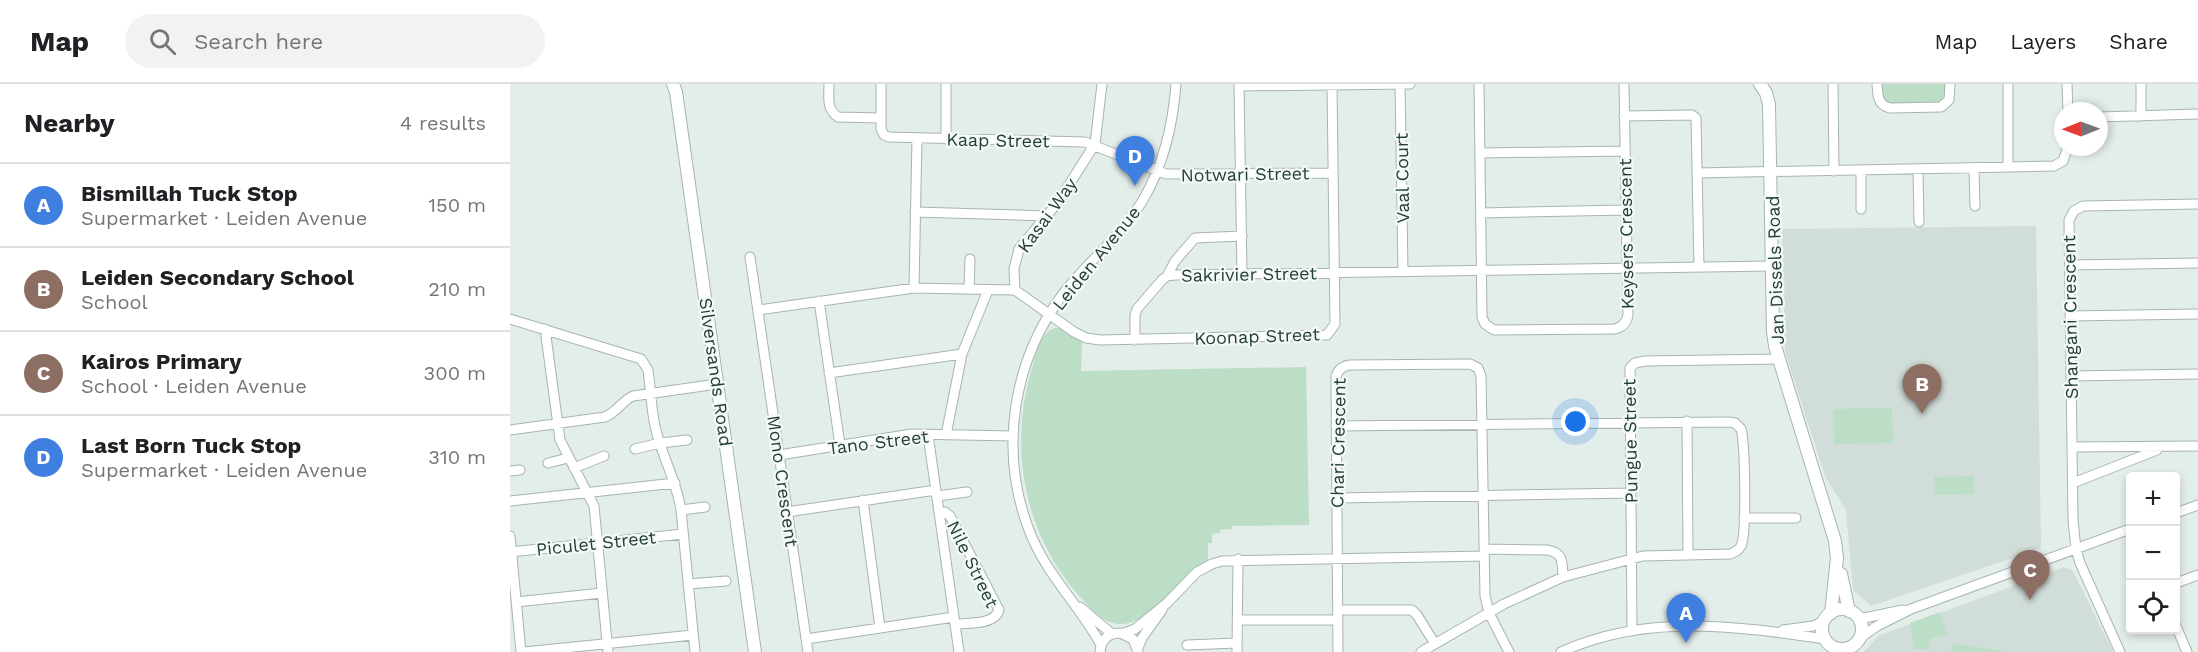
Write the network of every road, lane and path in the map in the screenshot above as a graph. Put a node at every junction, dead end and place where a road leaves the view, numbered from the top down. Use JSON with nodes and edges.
{"nodes":[{"id":1,"x":829,"y":84,"type":"edge"},
{"id":2,"x":881,"y":84,"type":"edge"},
{"id":3,"x":946,"y":84,"type":"edge"},
{"id":4,"x":1102,"y":84,"type":"edge"},
{"id":5,"x":1176,"y":84,"type":"edge"},
{"id":6,"x":1400,"y":84,"type":"edge"},
{"id":7,"x":1410,"y":84,"type":"edge"},
{"id":8,"x":1479,"y":84,"type":"edge"},
{"id":9,"x":1624,"y":84,"type":"edge"},
{"id":10,"x":1760,"y":84,"type":"edge"},
{"id":11,"x":1836,"y":84,"type":"edge"},
{"id":12,"x":1877,"y":84,"type":"edge"},
{"id":13,"x":1950,"y":84,"type":"edge"},
{"id":14,"x":2008,"y":84,"type":"edge"},
{"id":15,"x":2067,"y":84,"type":"edge"},
{"id":16,"x":2141,"y":84,"type":"edge"},
{"id":17,"x":1240,"y":85,"type":"edge"},
{"id":18,"x":1332,"y":85,"type":"edge"},
{"id":19,"x":675,"y":87,"type":"edge"},
{"id":20,"x":2068,"y":102,"type":"edge"},
{"id":21,"x":2198,"y":114,"type":"edge"},
{"id":22,"x":1624,"y":116,"type":"junction"},
{"id":23,"x":2141,"y":116,"type":"junction"},
{"id":24,"x":2108,"y":117,"type":"edge"},
{"id":25,"x":880,"y":118,"type":"junction"},
{"id":26,"x":917,"y":138,"type":"junction"},
{"id":27,"x":946,"y":139,"type":"junction"},
{"id":28,"x":1095,"y":144,"type":"junction"},
{"id":29,"x":1625,"y":151,"type":"junction"},
{"id":30,"x":1480,"y":153,"type":"junction"},
{"id":31,"x":2065,"y":156,"type":"edge"},
{"id":32,"x":2008,"y":167,"type":"junction"},
{"id":33,"x":1974,"y":168,"type":"junction"},
{"id":34,"x":1918,"y":169,"type":"junction"},
{"id":35,"x":1861,"y":170,"type":"junction"},
{"id":36,"x":1834,"y":171,"type":"junction"},
{"id":37,"x":1157,"y":172,"type":"junction"},
{"id":38,"x":1697,"y":172,"type":"junction"},
{"id":39,"x":1772,"y":172,"type":"junction"},
{"id":40,"x":1332,"y":173,"type":"junction"},
{"id":41,"x":1241,"y":174,"type":"junction"},
{"id":42,"x":2198,"y":204,"type":"edge"},
{"id":43,"x":1975,"y":206,"type":"dead end"},
{"id":44,"x":1862,"y":209,"type":"dead end"},
{"id":45,"x":1626,"y":210,"type":"junction"},
{"id":46,"x":915,"y":212,"type":"junction"},
{"id":47,"x":1481,"y":213,"type":"junction"},
{"id":48,"x":1048,"y":216,"type":"junction"},
{"id":49,"x":1919,"y":222,"type":"dead end"},
{"id":50,"x":1242,"y":236,"type":"junction"},
{"id":51,"x":750,"y":257,"type":"dead end"},
{"id":52,"x":970,"y":259,"type":"dead end"},
{"id":53,"x":2198,"y":263,"type":"edge"},
{"id":54,"x":2070,"y":265,"type":"junction"},
{"id":55,"x":1772,"y":266,"type":"junction"},
{"id":56,"x":1699,"y":267,"type":"junction"},
{"id":57,"x":1627,"y":269,"type":"junction"},
{"id":58,"x":1481,"y":271,"type":"junction"},
{"id":59,"x":1403,"y":272,"type":"junction"},
{"id":60,"x":1334,"y":273,"type":"junction"},
{"id":61,"x":1242,"y":274,"type":"junction"},
{"id":62,"x":1167,"y":276,"type":"junction"},
{"id":63,"x":914,"y":288,"type":"junction"},
{"id":64,"x":969,"y":289,"type":"junction"},
{"id":65,"x":988,"y":290,"type":"junction"},
{"id":66,"x":1015,"y":290,"type":"junction"},
{"id":67,"x":819,"y":301,"type":"junction"},
{"id":68,"x":758,"y":310,"type":"junction"},
{"id":69,"x":2198,"y":314,"type":"edge"},
{"id":70,"x":1049,"y":315,"type":"junction"},
{"id":71,"x":2070,"y":316,"type":"junction"},
{"id":72,"x":510,"y":319,"type":"edge"},
{"id":73,"x":544,"y":329,"type":"junction"},
{"id":74,"x":1135,"y":340,"type":"junction"},
{"id":75,"x":962,"y":354,"type":"junction"},
{"id":76,"x":1779,"y":359,"type":"junction"},
{"id":77,"x":830,"y":373,"type":"junction"},
{"id":78,"x":2198,"y":374,"type":"edge"},
{"id":79,"x":2071,"y":376,"type":"junction"},
{"id":80,"x":717,"y":384,"type":"junction"},
{"id":81,"x":651,"y":394,"type":"junction"},
{"id":82,"x":1630,"y":422,"type":"junction"},
{"id":83,"x":1687,"y":422,"type":"junction"},
{"id":84,"x":558,"y":424,"type":"junction"},
{"id":85,"x":1482,"y":424,"type":"junction"},
{"id":86,"x":1336,"y":426,"type":"junction"},
{"id":87,"x":510,"y":430,"type":"edge"},
{"id":88,"x":928,"y":435,"type":"junction"},
{"id":89,"x":946,"y":435,"type":"junction"},
{"id":90,"x":1013,"y":436,"type":"junction"},
{"id":91,"x":687,"y":440,"type":"dead end"},
{"id":92,"x":660,"y":443,"type":"junction"},
{"id":93,"x":840,"y":446,"type":"junction"},
{"id":94,"x":2198,"y":446,"type":"edge"},
{"id":95,"x":2072,"y":447,"type":"junction"},
{"id":96,"x":2163,"y":447,"type":"junction"},
{"id":97,"x":634,"y":449,"type":"dead end"},
{"id":98,"x":779,"y":455,"type":"junction"},
{"id":99,"x":604,"y":456,"type":"dead end"},
{"id":100,"x":568,"y":458,"type":"junction"},
{"id":101,"x":548,"y":463,"type":"dead end"},
{"id":102,"x":574,"y":468,"type":"junction"},
{"id":103,"x":675,"y":483,"type":"junction"},
{"id":104,"x":2073,"y":483,"type":"junction"},
{"id":105,"x":967,"y":492,"type":"dead end"},
{"id":106,"x":588,"y":493,"type":"junction"},
{"id":107,"x":937,"y":493,"type":"junction"},
{"id":108,"x":1631,"y":493,"type":"junction"},
{"id":109,"x":1483,"y":496,"type":"junction"},
{"id":110,"x":1337,"y":498,"type":"junction"},
{"id":111,"x":863,"y":500,"type":"junction"},
{"id":112,"x":510,"y":501,"type":"edge"},
{"id":113,"x":2198,"y":505,"type":"edge"},
{"id":114,"x":705,"y":507,"type":"dead end"},
{"id":115,"x":681,"y":510,"type":"junction"},
{"id":116,"x":2180,"y":511,"type":"edge"},
{"id":117,"x":787,"y":512,"type":"junction"},
{"id":118,"x":939,"y":512,"type":"junction"},
{"id":119,"x":1744,"y":518,"type":"junction"},
{"id":120,"x":1796,"y":518,"type":"dead end"},
{"id":121,"x":2126,"y":531,"type":"edge"},
{"id":122,"x":683,"y":534,"type":"junction"},
{"id":123,"x":510,"y":536,"type":"edge"},
{"id":124,"x":597,"y":542,"type":"junction"},
{"id":125,"x":2076,"y":549,"type":"junction"},
{"id":126,"x":511,"y":552,"type":"edge"},
{"id":127,"x":1484,"y":553,"type":"junction"},
{"id":128,"x":1688,"y":554,"type":"junction"},
{"id":129,"x":1337,"y":558,"type":"junction"},
{"id":130,"x":1631,"y":558,"type":"junction"},
{"id":131,"x":1837,"y":558,"type":"junction"},
{"id":132,"x":1238,"y":559,"type":"junction"},
{"id":133,"x":2198,"y":575,"type":"edge"},
{"id":134,"x":1563,"y":577,"type":"junction"},
{"id":135,"x":726,"y":581,"type":"dead end"},
{"id":136,"x":2180,"y":582,"type":"edge"},
{"id":137,"x":688,"y":584,"type":"junction"},
{"id":138,"x":602,"y":593,"type":"junction"},
{"id":139,"x":1068,"y":598,"type":"junction"},
{"id":140,"x":516,"y":602,"type":"junction"},
{"id":141,"x":1167,"y":603,"type":"junction"},
{"id":142,"x":1911,"y":609,"type":"junction"},
{"id":143,"x":1489,"y":613,"type":"junction"},
{"id":144,"x":1338,"y":615,"type":"junction"},
{"id":145,"x":1854,"y":615,"type":"junction"},
{"id":146,"x":1828,"y":617,"type":"junction"},
{"id":147,"x":1238,"y":620,"type":"junction"},
{"id":148,"x":955,"y":621,"type":"junction"},
{"id":149,"x":880,"y":628,"type":"junction"},
{"id":150,"x":1632,"y":629,"type":"junction"},
{"id":151,"x":1762,"y":631,"type":"junction"},
{"id":152,"x":1124,"y":633,"type":"junction"},
{"id":153,"x":1112,"y":634,"type":"junction"},
{"id":154,"x":2179,"y":634,"type":"edge"},
{"id":155,"x":693,"y":635,"type":"junction"},
{"id":156,"x":806,"y":639,"type":"junction"},
{"id":157,"x":1434,"y":644,"type":"junction"},
{"id":158,"x":1187,"y":645,"type":"dead end"},
{"id":159,"x":1828,"y":645,"type":"edge"},
{"id":160,"x":1852,"y":646,"type":"edge"},
{"id":161,"x":608,"y":647,"type":"edge"},
{"id":162,"x":1100,"y":648,"type":"edge"},
{"id":163,"x":1237,"y":648,"type":"edge"},
{"id":164,"x":1138,"y":650,"type":"edge"},
{"id":165,"x":523,"y":652,"type":"edge"},
{"id":166,"x":695,"y":652,"type":"edge"},
{"id":167,"x":755,"y":652,"type":"edge"},
{"id":168,"x":808,"y":652,"type":"edge"},
{"id":169,"x":959,"y":652,"type":"edge"},
{"id":170,"x":1338,"y":652,"type":"edge"},
{"id":171,"x":1420,"y":652,"type":"edge"},
{"id":172,"x":1509,"y":652,"type":"edge"},
{"id":173,"x":1561,"y":652,"type":"edge"},
{"id":174,"x":2120,"y":652,"type":"edge"},
{"id":175,"x":2187,"y":652,"type":"edge"}],
"edges":[{"from":1,"to":25,"type":"street"},
{"from":2,"to":25,"type":"street"},
{"from":3,"to":27,"type":"street"},
{"from":4,"to":28,"type":"street"},
{"from":5,"to":37,"type":"street","name":"Leiden Avenue"},
{"from":6,"to":7,"type":"street"},
{"from":6,"to":18,"type":"street"},
{"from":6,"to":59,"type":"street","name":"Vaal Court"},
{"from":8,"to":30,"type":"street","name":"Keysers Crescent"},
{"from":9,"to":22,"type":"street","name":"Keysers Crescent"},
{"from":10,"to":39,"type":"street","name":"Jan Dissels Road"},
{"from":11,"to":36,"type":"street"},
{"from":12,"to":13,"type":"street"},
{"from":14,"to":32,"type":"street"},
{"from":15,"to":20,"type":"street"},
{"from":16,"to":23,"type":"street"},
{"from":17,"to":18,"type":"street"},
{"from":17,"to":41,"type":"street"},
{"from":18,"to":40,"type":"street","name":"Koonap Street"},
{"from":19,"to":80,"type":"street","name":"Silversands Road"},
{"from":21,"to":23,"type":"street"},
{"from":22,"to":29,"type":"street","name":"Keysers Crescent"},
{"from":22,"to":38,"type":"street"},
{"from":23,"to":24,"type":"street"},
{"from":25,"to":26,"type":"street","name":"Kaap Street"},
{"from":26,"to":27,"type":"street","name":"Kaap Street"},
{"from":26,"to":46,"type":"street"},
{"from":27,"to":28,"type":"street","name":"Kaap Street"},
{"from":28,"to":37,"type":"street","name":"Kaap Street"},
{"from":28,"to":48,"type":"street","name":"Kasai Way"},
{"from":29,"to":30,"type":"street"},
{"from":29,"to":45,"type":"street","name":"Keysers Crescent"},
{"from":30,"to":47,"type":"street","name":"Keysers Crescent"},
{"from":31,"to":32,"type":"street"},
{"from":32,"to":33,"type":"street"},
{"from":33,"to":34,"type":"street"},
{"from":33,"to":43,"type":"street"},
{"from":34,"to":35,"type":"street"},
{"from":34,"to":49,"type":"street"},
{"from":35,"to":36,"type":"street"},
{"from":35,"to":44,"type":"street"},
{"from":36,"to":39,"type":"street"},
{"from":37,"to":41,"type":"street","name":"Notwari Street"},
{"from":37,"to":70,"type":"street","name":"Leiden Avenue"},
{"from":38,"to":39,"type":"street"},
{"from":38,"to":56,"type":"street"},
{"from":39,"to":55,"type":"street","name":"Jan Dissels Road"},
{"from":40,"to":41,"type":"street","name":"Notwari Street"},
{"from":40,"to":60,"type":"street","name":"Koonap Street"},
{"from":41,"to":50,"type":"street"},
{"from":42,"to":54,"type":"street","name":"Shangani Crescent"},
{"from":45,"to":47,"type":"street"},
{"from":45,"to":57,"type":"street","name":"Keysers Crescent"},
{"from":46,"to":48,"type":"street"},
{"from":46,"to":63,"type":"street"},
{"from":47,"to":58,"type":"street","name":"Keysers Crescent"},
{"from":48,"to":66,"type":"street","name":"Kasai Way"},
{"from":50,"to":61,"type":"street"},
{"from":50,"to":62,"type":"street"},
{"from":51,"to":68,"type":"street","name":"Mono Crescent"},
{"from":52,"to":64,"type":"street"},
{"from":53,"to":54,"type":"street"},
{"from":54,"to":71,"type":"street","name":"Shangani Crescent"},
{"from":55,"to":56,"type":"street","name":"Sakrivier Street"},
{"from":55,"to":76,"type":"street","name":"Jan Dissels Road"},
{"from":56,"to":57,"type":"street","name":"Sakrivier Street"},
{"from":57,"to":58,"type":"street","name":"Sakrivier Street"},
{"from":57,"to":58,"type":"street","name":"Keysers Crescent"},
{"from":58,"to":59,"type":"street","name":"Sakrivier Street"},
{"from":59,"to":60,"type":"street","name":"Sakrivier Street"},
{"from":60,"to":61,"type":"street","name":"Sakrivier Street"},
{"from":60,"to":74,"type":"street","name":"Koonap Street"},
{"from":61,"to":62,"type":"street","name":"Sakrivier Street"},
{"from":62,"to":74,"type":"street","name":"Sakrivier Street"},
{"from":63,"to":64,"type":"street"},
{"from":63,"to":67,"type":"street"},
{"from":64,"to":65,"type":"street"},
{"from":65,"to":66,"type":"street"},
{"from":65,"to":75,"type":"street"},
{"from":66,"to":70,"type":"street"},
{"from":67,"to":68,"type":"street"},
{"from":67,"to":77,"type":"street"},
{"from":68,"to":98,"type":"street","name":"Mono Crescent"},
{"from":69,"to":71,"type":"street"},
{"from":70,"to":74,"type":"street","name":"Koonap Street"},
{"from":70,"to":90,"type":"street","name":"Leiden Avenue"},
{"from":71,"to":79,"type":"street","name":"Shangani Crescent"},
{"from":72,"to":73,"type":"street"},
{"from":73,"to":81,"type":"street"},
{"from":73,"to":84,"type":"street"},
{"from":75,"to":77,"type":"street"},
{"from":75,"to":89,"type":"street"},
{"from":76,"to":82,"type":"street","name":"Pungue Street"},
{"from":76,"to":131,"type":"street","name":"Jan Dissels Road"},
{"from":77,"to":93,"type":"street"},
{"from":78,"to":79,"type":"street"},
{"from":79,"to":95,"type":"street","name":"Shangani Crescent"},
{"from":80,"to":81,"type":"street"},
{"from":80,"to":167,"type":"street","name":"Silversands Road"},
{"from":81,"to":84,"type":"street"},
{"from":81,"to":92,"type":"street"},
{"from":82,"to":83,"type":"street"},
{"from":82,"to":85,"type":"street"},
{"from":82,"to":108,"type":"street","name":"Pungue Street"},
{"from":83,"to":119,"type":"street"},
{"from":83,"to":128,"type":"street"},
{"from":84,"to":87,"type":"street"},
{"from":84,"to":100,"type":"street"},
{"from":85,"to":86,"type":"street"},
{"from":85,"to":86,"type":"street","name":"Chari Crescent"},
{"from":85,"to":109,"type":"street","name":"Chari Crescent"},
{"from":86,"to":110,"type":"street","name":"Chari Crescent"},
{"from":88,"to":89,"type":"street","name":"Tano Street"},
{"from":88,"to":93,"type":"street","name":"Tano Street"},
{"from":88,"to":107,"type":"street","name":"Nile Street"},
{"from":89,"to":90,"type":"street","name":"Tano Street"},
{"from":90,"to":139,"type":"street","name":"Leiden Avenue"},
{"from":91,"to":92,"type":"street"},
{"from":92,"to":97,"type":"street"},
{"from":92,"to":103,"type":"street"},
{"from":93,"to":98,"type":"street","name":"Tano Street"},
{"from":94,"to":96,"type":"street"},
{"from":95,"to":96,"type":"street"},
{"from":95,"to":104,"type":"street","name":"Shangani Crescent"},
{"from":96,"to":104,"type":"street"},
{"from":98,"to":117,"type":"street","name":"Mono Crescent"},
{"from":99,"to":102,"type":"street"},
{"from":100,"to":101,"type":"street"},
{"from":100,"to":102,"type":"street"},
{"from":102,"to":106,"type":"street"},
{"from":103,"to":106,"type":"street"},
{"from":103,"to":115,"type":"street"},
{"from":104,"to":125,"type":"street","name":"Shangani Crescent"},
{"from":105,"to":107,"type":"street","name":"Nile Street"},
{"from":106,"to":112,"type":"street"},
{"from":106,"to":124,"type":"street"},
{"from":107,"to":111,"type":"street"},
{"from":107,"to":118,"type":"street","name":"Nile Street"},
{"from":108,"to":109,"type":"street"},
{"from":108,"to":130,"type":"street","name":"Pungue Street"},
{"from":109,"to":110,"type":"street"},
{"from":109,"to":127,"type":"street","name":"Chari Crescent"},
{"from":110,"to":129,"type":"street","name":"Chari Crescent"},
{"from":111,"to":117,"type":"street"},
{"from":111,"to":149,"type":"street"},
{"from":113,"to":116,"type":"street"},
{"from":114,"to":115,"type":"street"},
{"from":115,"to":122,"type":"street"},
{"from":117,"to":156,"type":"street","name":"Mono Crescent"},
{"from":118,"to":148,"type":"street","name":"Nile Street"},
{"from":118,"to":148,"type":"street","name":"Nile Street"},
{"from":119,"to":120,"type":"street"},
{"from":119,"to":128,"type":"street"},
{"from":121,"to":125,"type":"street"},
{"from":122,"to":124,"type":"street","name":"Piculet Street"},
{"from":122,"to":137,"type":"street"},
{"from":123,"to":126,"type":"street"},
{"from":124,"to":126,"type":"street","name":"Piculet Street"},
{"from":124,"to":138,"type":"street"},
{"from":125,"to":142,"type":"street"},
{"from":125,"to":174,"type":"street","name":"Shangani Crescent"},
{"from":126,"to":140,"type":"street"},
{"from":127,"to":129,"type":"street"},
{"from":127,"to":134,"type":"street"},
{"from":127,"to":143,"type":"street","name":"Chari Crescent"},
{"from":128,"to":130,"type":"street"},
{"from":129,"to":132,"type":"street"},
{"from":129,"to":144,"type":"street","name":"Chari Crescent"},
{"from":130,"to":134,"type":"street"},
{"from":130,"to":150,"type":"street","name":"Pungue Street"},
{"from":131,"to":145,"type":"street","name":"Jan Dissels Road"},
{"from":131,"to":146,"type":"street","name":"Jan Dissels Road"},
{"from":132,"to":141,"type":"street"},
{"from":132,"to":147,"type":"street"},
{"from":133,"to":136,"type":"street"},
{"from":134,"to":143,"type":"street"},
{"from":135,"to":137,"type":"street"},
{"from":137,"to":155,"type":"street"},
{"from":138,"to":140,"type":"street"},
{"from":138,"to":161,"type":"street"},
{"from":139,"to":153,"type":"street","name":"Leiden Avenue"},
{"from":139,"to":162,"type":"street","name":"Leiden Avenue"},
{"from":140,"to":165,"type":"street"},
{"from":141,"to":152,"type":"street"},
{"from":141,"to":164,"type":"street"},
{"from":142,"to":145,"type":"street"},
{"from":142,"to":160,"type":"street"},
{"from":143,"to":157,"type":"street"},
{"from":143,"to":172,"type":"street","name":"Chari Crescent"},
{"from":144,"to":147,"type":"street"},
{"from":144,"to":157,"type":"street"},
{"from":144,"to":170,"type":"street","name":"Chari Crescent"},
{"from":145,"to":146,"type":"street"},
{"from":145,"to":160,"type":"street"},
{"from":146,"to":151,"type":"street"},
{"from":146,"to":159,"type":"street"},
{"from":147,"to":163,"type":"street"},
{"from":148,"to":149,"type":"street"},
{"from":148,"to":169,"type":"street","name":"Nile Street"},
{"from":149,"to":156,"type":"street"},
{"from":150,"to":151,"type":"street"},
{"from":150,"to":173,"type":"street"},
{"from":151,"to":159,"type":"street"},
{"from":152,"to":153,"type":"street"},
{"from":152,"to":164,"type":"street"},
{"from":153,"to":162,"type":"street"},
{"from":154,"to":175,"type":"street"},
{"from":155,"to":161,"type":"street"},
{"from":155,"to":166,"type":"street"},
{"from":156,"to":168,"type":"street","name":"Mono Crescent"},
{"from":157,"to":171,"type":"street"},
{"from":158,"to":163,"type":"street"},
{"from":159,"to":160,"type":"street"},
{"from":161,"to":165,"type":"street"}]}
